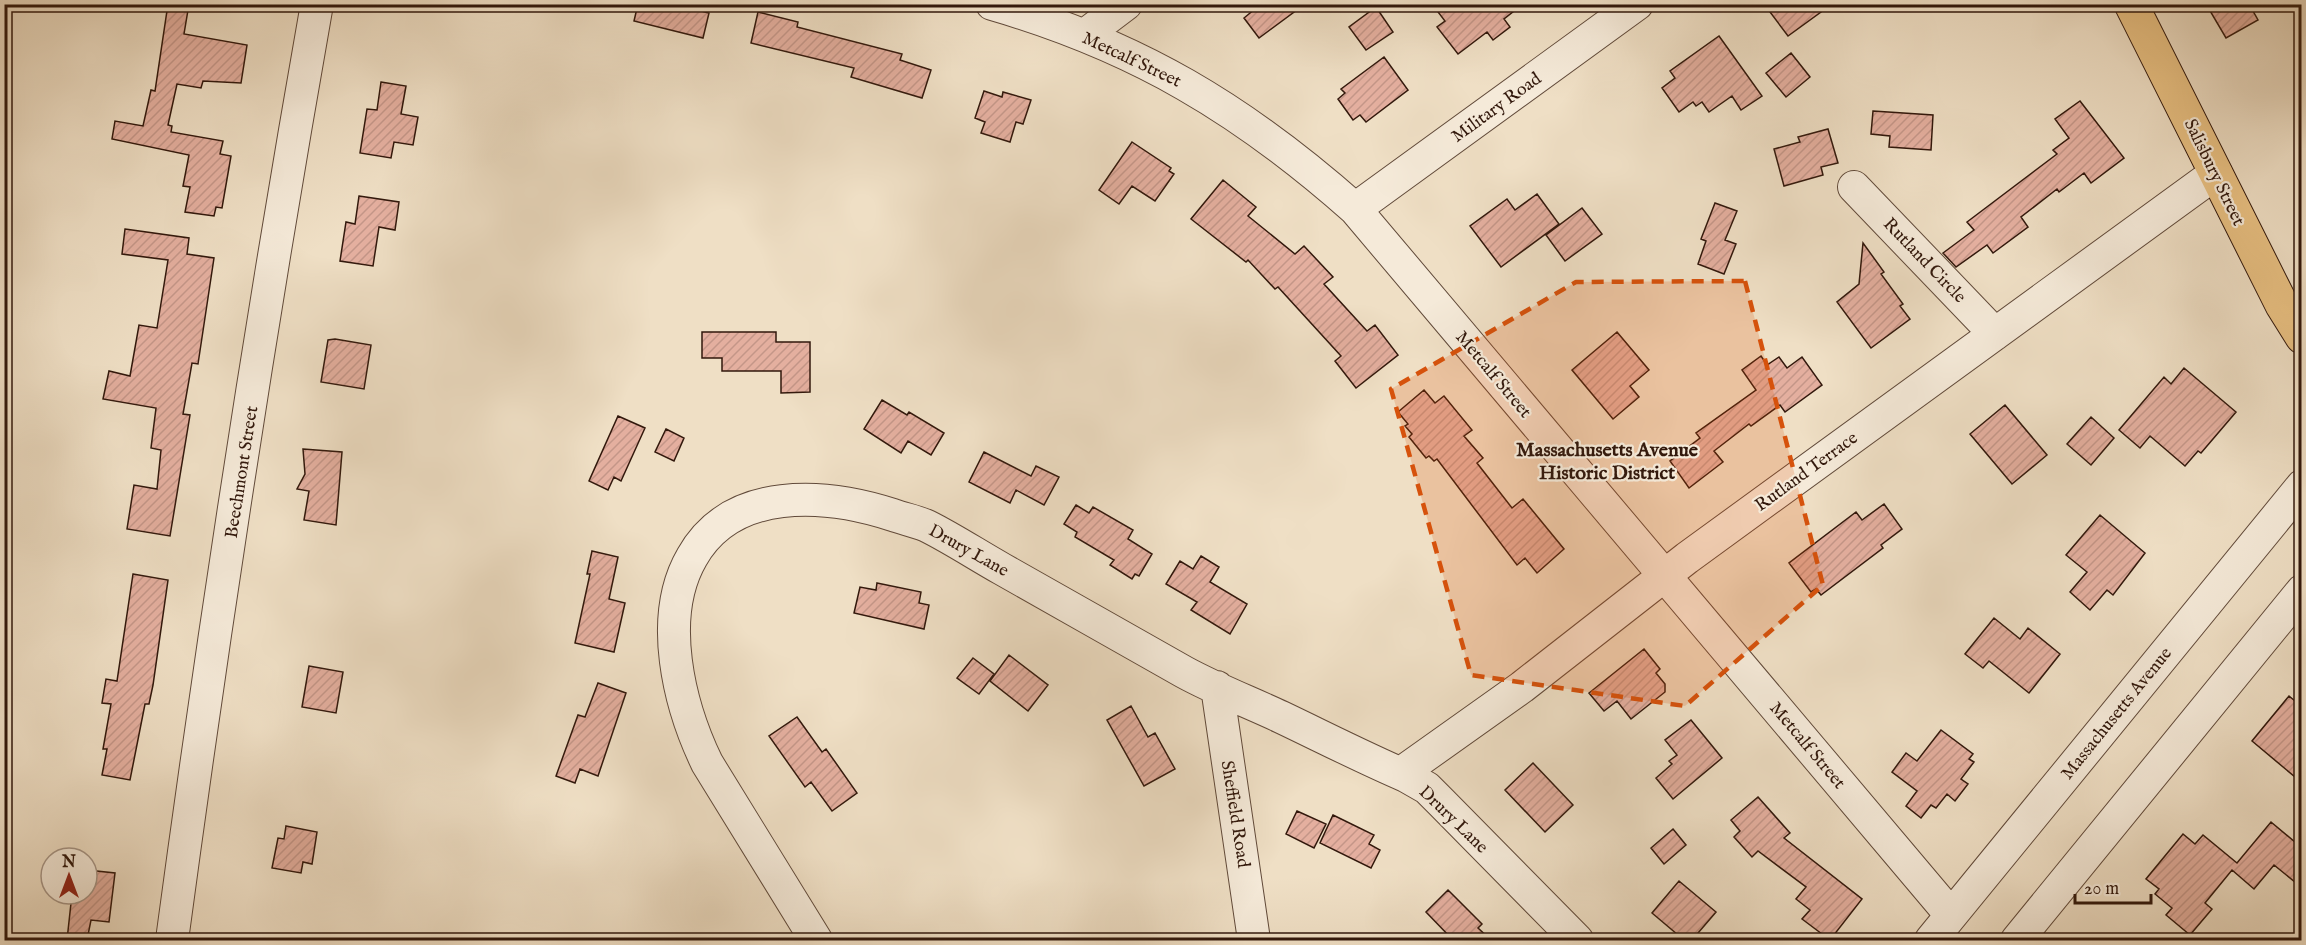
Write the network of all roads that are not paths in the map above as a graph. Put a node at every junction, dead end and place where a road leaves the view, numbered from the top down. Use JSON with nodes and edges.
{"nodes":[{"id":1,"x":317,"y":4,"type":"edge"},
{"id":2,"x":992,"y":4,"type":"edge"},
{"id":3,"x":1126,"y":4,"type":"edge"},
{"id":4,"x":1637,"y":4,"type":"edge"},
{"id":5,"x":2131,"y":4,"type":"edge"},
{"id":6,"x":1085,"y":36,"type":"junction"},
{"id":7,"x":2216,"y":173,"type":"junction"},
{"id":8,"x":1854,"y":187,"type":"dead end"},
{"id":9,"x":1355,"y":209,"type":"junction"},
{"id":10,"x":1995,"y":334,"type":"junction"},
{"id":11,"x":2301,"y":338,"type":"edge"},
{"id":12,"x":2301,"y":486,"type":"edge"},
{"id":13,"x":1665,"y":575,"type":"junction"},
{"id":14,"x":2301,"y":591,"type":"edge"},
{"id":15,"x":1217,"y":687,"type":"junction"},
{"id":16,"x":1401,"y":773,"type":"junction"},
{"id":17,"x":1951,"y":915,"type":"junction"},
{"id":18,"x":172,"y":940,"type":"edge"},
{"id":19,"x":816,"y":940,"type":"edge"},
{"id":20,"x":1254,"y":940,"type":"edge"},
{"id":21,"x":1577,"y":940,"type":"edge"},
{"id":22,"x":1931,"y":940,"type":"edge"},
{"id":23,"x":2017,"y":940,"type":"edge"}],
"edges":[{"from":1,"to":18,"type":"street","name":"Beechmont Street"},
{"from":2,"to":6,"type":"street","name":"Metcalf Street"},
{"from":3,"to":6,"type":"street"},
{"from":4,"to":9,"type":"street","name":"Military Road"},
{"from":5,"to":7,"type":"main road","name":"Salisbury Street"},
{"from":6,"to":9,"type":"street","name":"Metcalf Street"},
{"from":7,"to":10,"type":"street","name":"Rutland Terrace"},
{"from":7,"to":11,"type":"main road","name":"Salisbury Street"},
{"from":8,"to":10,"type":"street","name":"Rutland Circle"},
{"from":9,"to":13,"type":"street","name":"Metcalf Street"},
{"from":10,"to":13,"type":"street","name":"Rutland Terrace"},
{"from":12,"to":17,"type":"street","name":"Massachusetts Avenue"},
{"from":13,"to":16,"type":"street","name":"Rutland Terrace"},
{"from":13,"to":17,"type":"street","name":"Metcalf Street"},
{"from":14,"to":23,"type":"street"},
{"from":15,"to":16,"type":"street","name":"Drury Lane"},
{"from":15,"to":19,"type":"street","name":"Drury Lane"},
{"from":15,"to":20,"type":"street","name":"Sheffield Road"},
{"from":16,"to":21,"type":"street","name":"Drury Lane"},
{"from":17,"to":22,"type":"street","name":"Massachusetts Avenue"}]}
